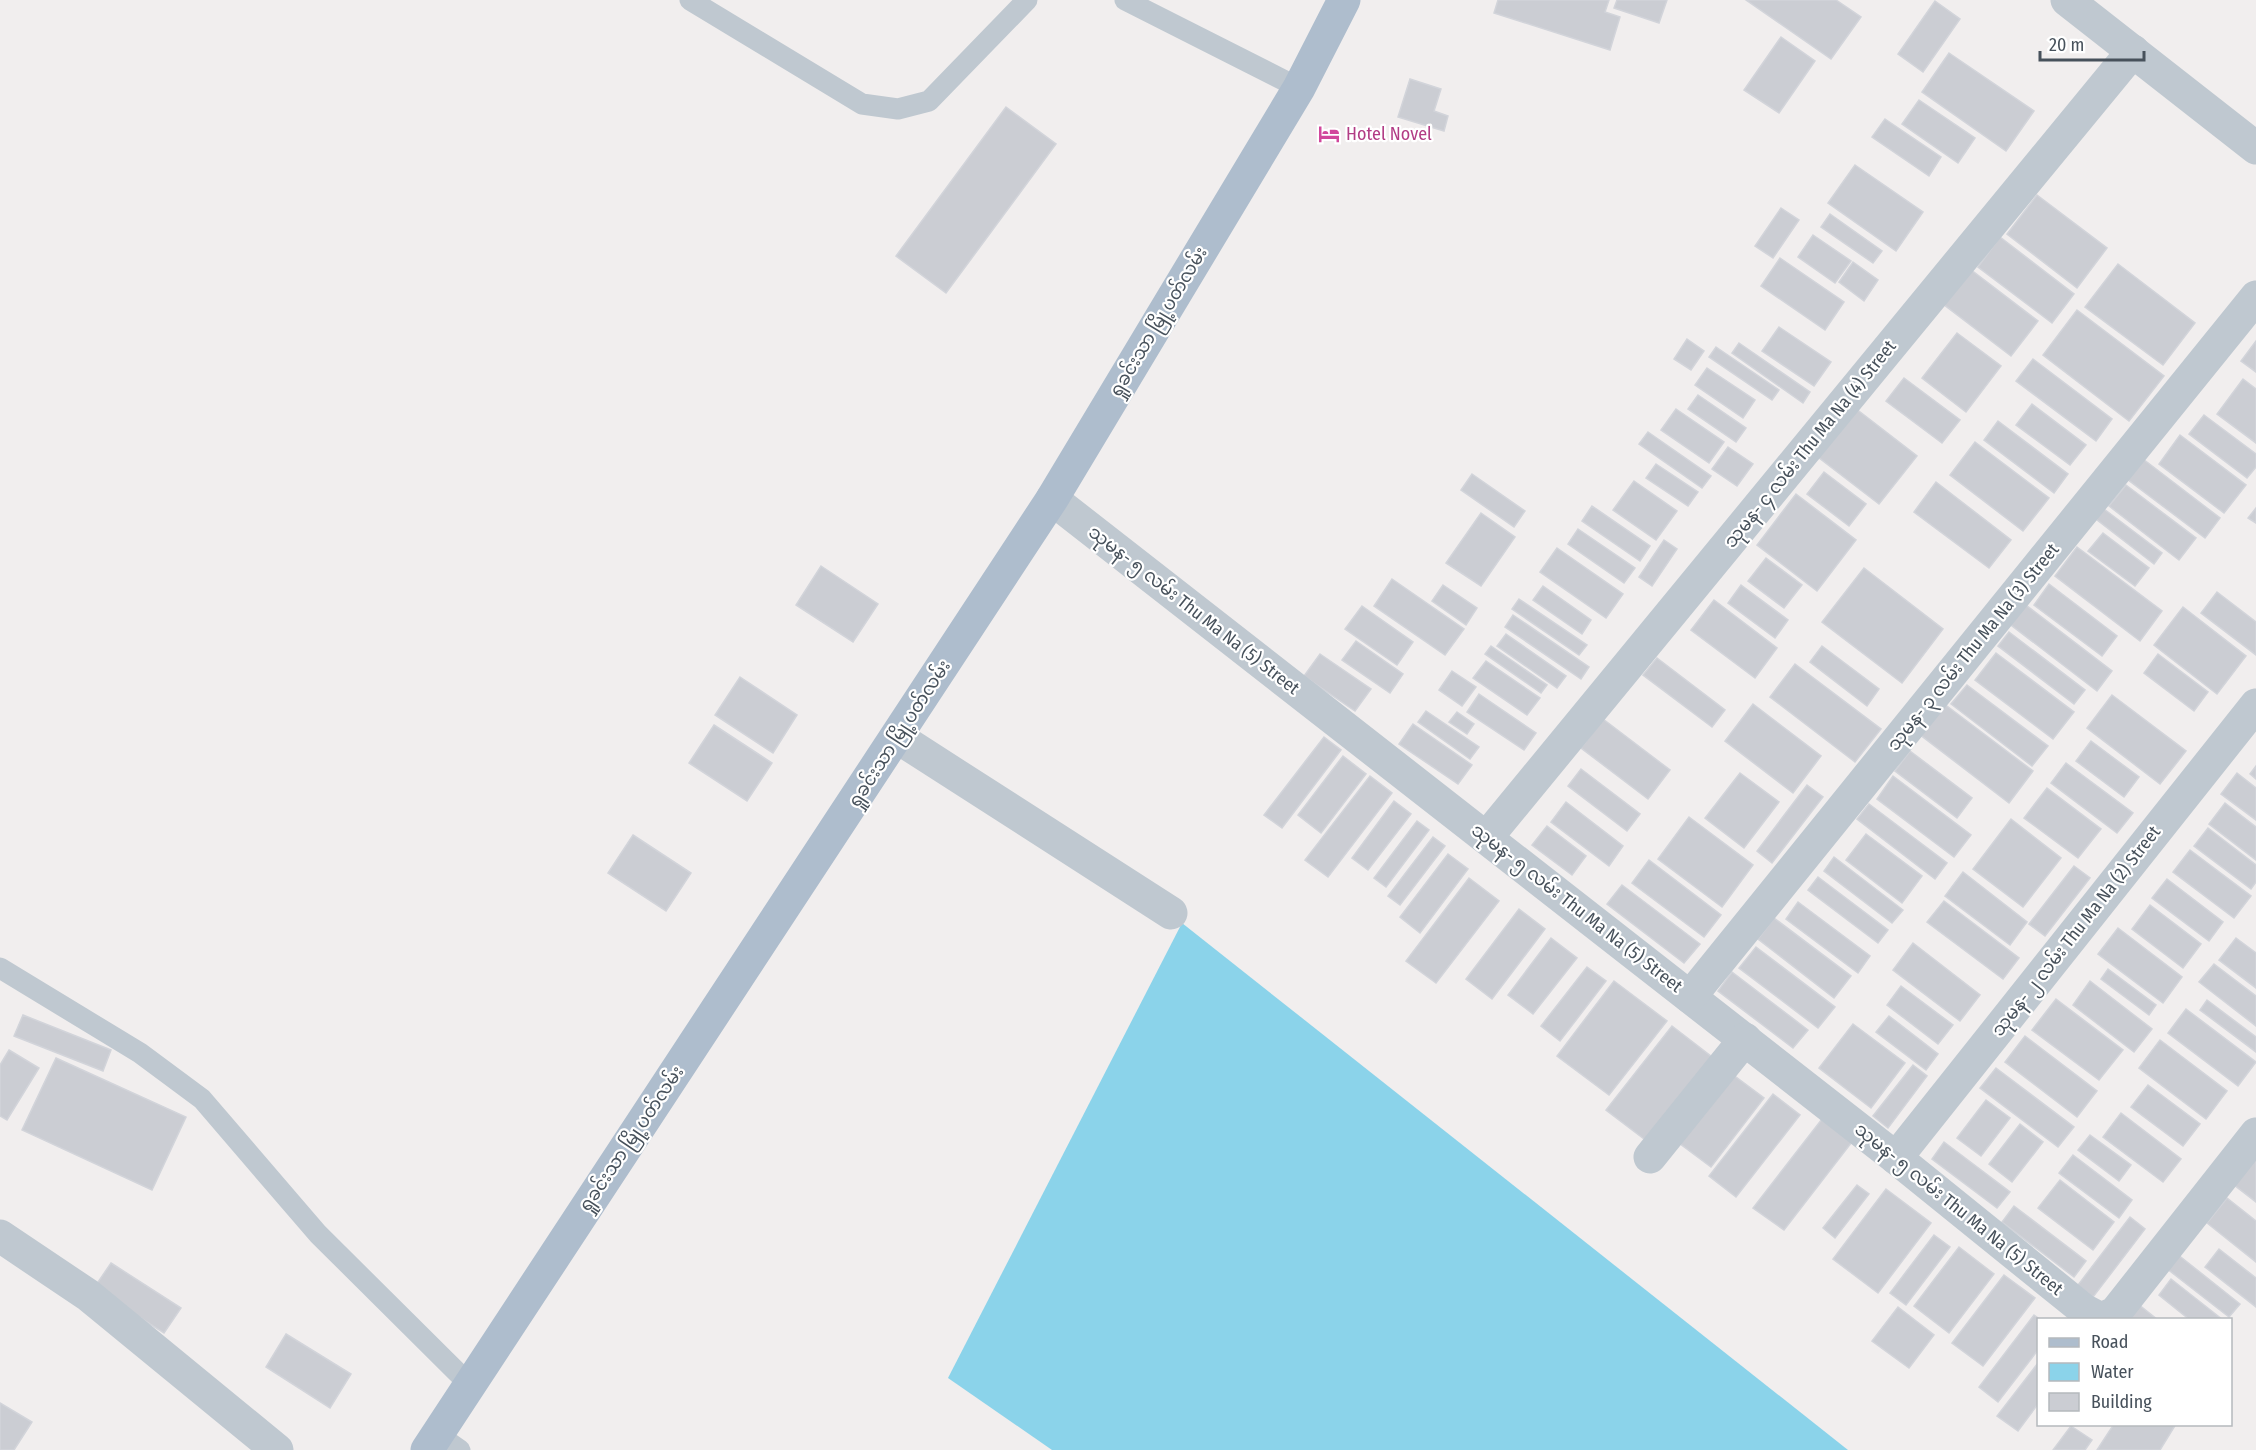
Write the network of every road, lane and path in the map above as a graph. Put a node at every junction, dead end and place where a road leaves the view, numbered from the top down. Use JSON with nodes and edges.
{"nodes":[{"id":1,"x":690,"y":0,"type":"edge"},
{"id":2,"x":1027,"y":0,"type":"edge"},
{"id":3,"x":1125,"y":0,"type":"edge"},
{"id":4,"x":1344,"y":0,"type":"edge"},
{"id":5,"x":2067,"y":0,"type":"edge"},
{"id":6,"x":2133,"y":51,"type":"junction"},
{"id":7,"x":1299,"y":88,"type":"junction"},
{"id":8,"x":2256,"y":148,"type":"edge"},
{"id":9,"x":2256,"y":297,"type":"edge"},
{"id":10,"x":1052,"y":499,"type":"junction"},
{"id":11,"x":2256,"y":705,"type":"edge"},
{"id":12,"x":897,"y":737,"type":"junction"},
{"id":13,"x":1487,"y":837,"type":"junction"},
{"id":14,"x":1171,"y":913,"type":"dead end"},
{"id":15,"x":0,"y":968,"type":"edge"},
{"id":16,"x":1690,"y":997,"type":"junction"},
{"id":17,"x":1745,"y":1039,"type":"junction"},
{"id":18,"x":2256,"y":1134,"type":"edge"},
{"id":19,"x":1650,"y":1157,"type":"dead end"},
{"id":20,"x":1896,"y":1158,"type":"junction"},
{"id":21,"x":0,"y":1236,"type":"edge"},
{"id":22,"x":2099,"y":1318,"type":"edge"},
{"id":23,"x":2103,"y":1318,"type":"edge"},
{"id":24,"x":471,"y":1386,"type":"junction"},
{"id":25,"x":441,"y":1445,"type":"edge"},
{"id":26,"x":277,"y":1450,"type":"edge"}],
"edges":[{"from":1,"to":2,"type":"lane"},
{"from":3,"to":7,"type":"lane"},
{"from":4,"to":7,"type":"main road","name":"ရှုခင်းသာ မြို့ပတ်လမ်း"},
{"from":5,"to":6,"type":"street"},
{"from":6,"to":8,"type":"street"},
{"from":6,"to":13,"type":"street","name":"သုမန- ၄ လမ်း Thu Ma Na (4) Street"},
{"from":7,"to":10,"type":"main road","name":"ရှုခင်းသာ မြို့ပတ်လမ်း"},
{"from":9,"to":16,"type":"street","name":"သုမန- ၃ လမ်း Thu Ma Na (3) Street"},
{"from":10,"to":12,"type":"main road","name":"ရှုခင်းသာ မြို့ပတ်လမ်း"},
{"from":10,"to":13,"type":"street","name":"သုမန- ၅ လမ်း Thu Ma Na (5) Street"},
{"from":11,"to":20,"type":"street","name":"သုမန- ၂ လမ်း Thu Ma Na (2) Street"},
{"from":12,"to":14,"type":"street"},
{"from":12,"to":24,"type":"main road","name":"ရှုခင်းသာ မြို့ပတ်လမ်း"},
{"from":13,"to":16,"type":"street","name":"သုမန- ၅ လမ်း Thu Ma Na (5) Street"},
{"from":15,"to":24,"type":"lane"},
{"from":16,"to":17,"type":"street","name":"သုမန- ၅ လမ်း Thu Ma Na (5) Street"},
{"from":17,"to":19,"type":"street"},
{"from":17,"to":20,"type":"street","name":"သုမန- ၅ လမ်း Thu Ma Na (5) Street"},
{"from":18,"to":23,"type":"street"},
{"from":20,"to":22,"type":"street","name":"သုမန- ၅ လမ်း Thu Ma Na (5) Street"},
{"from":21,"to":26,"type":"street"},
{"from":24,"to":25,"type":"main road","name":"ရှုခင်းသာ မြို့ပတ်လမ်း"}]}
